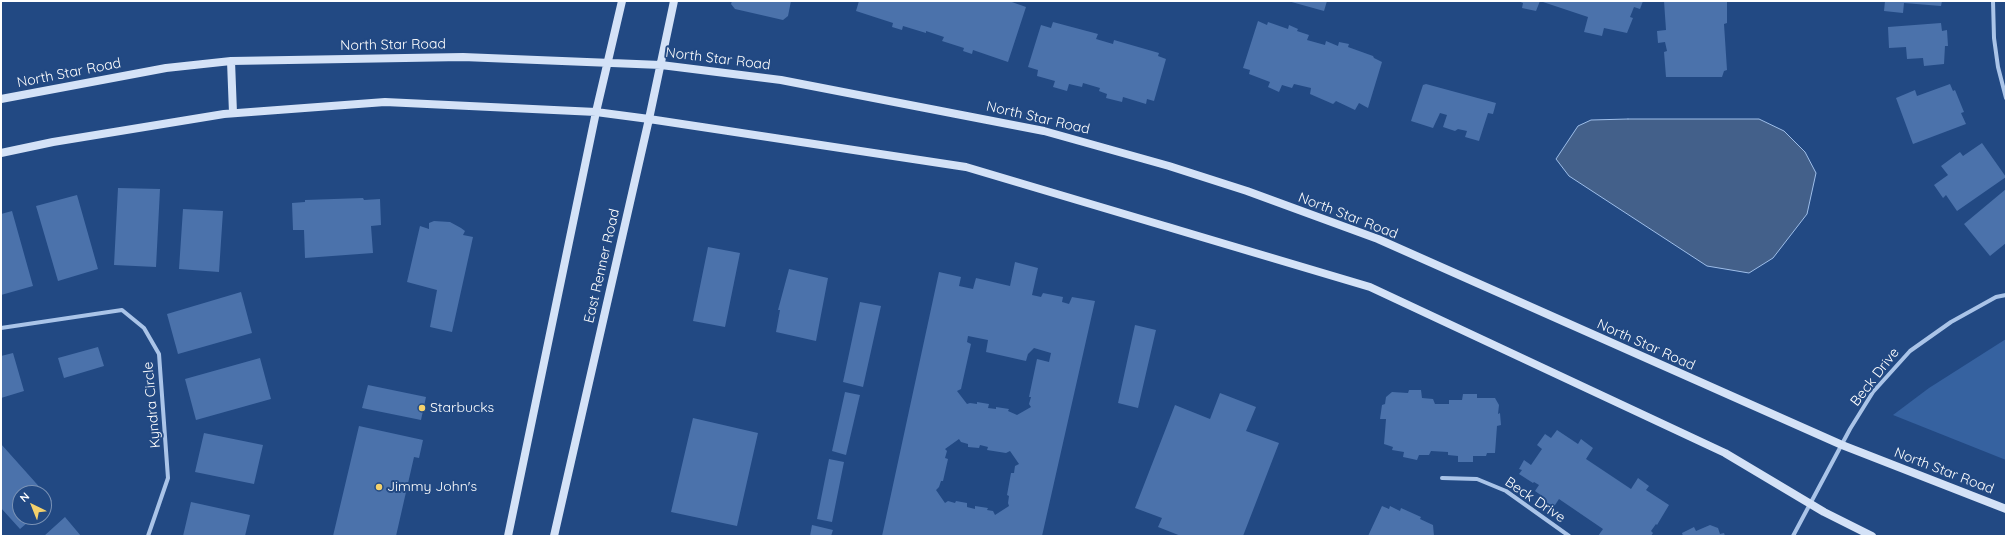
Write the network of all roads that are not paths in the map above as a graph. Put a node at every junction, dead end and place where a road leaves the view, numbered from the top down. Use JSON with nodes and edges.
{"nodes":[{"id":1,"x":622,"y":1,"type":"edge"},
{"id":2,"x":674,"y":1,"type":"edge"},
{"id":3,"x":1994,"y":1,"type":"edge"},
{"id":4,"x":231,"y":61,"type":"junction"},
{"id":5,"x":609,"y":62,"type":"junction"},
{"id":6,"x":661,"y":65,"type":"junction"},
{"id":7,"x":2006,"y":98,"type":"edge"},
{"id":8,"x":1,"y":99,"type":"edge"},
{"id":9,"x":596,"y":112,"type":"junction"},
{"id":10,"x":233,"y":113,"type":"junction"},
{"id":11,"x":649,"y":119,"type":"junction"},
{"id":12,"x":1,"y":153,"type":"edge"},
{"id":13,"x":2006,"y":295,"type":"edge"},
{"id":14,"x":1,"y":328,"type":"edge"},
{"id":15,"x":1842,"y":445,"type":"junction"},
{"id":16,"x":1442,"y":478,"type":"dead end"},
{"id":17,"x":1810,"y":504,"type":"junction"},
{"id":18,"x":2006,"y":509,"type":"edge"},
{"id":19,"x":148,"y":536,"type":"edge"},
{"id":20,"x":508,"y":536,"type":"edge"},
{"id":21,"x":554,"y":536,"type":"edge"},
{"id":22,"x":1569,"y":536,"type":"edge"},
{"id":23,"x":1793,"y":536,"type":"edge"},
{"id":24,"x":1872,"y":536,"type":"edge"}],
"edges":[{"from":1,"to":5,"type":"main road"},
{"from":2,"to":6,"type":"main road","name":"East Renner Road"},
{"from":3,"to":7,"type":"street"},
{"from":4,"to":5,"type":"main road","name":"North Star Road"},
{"from":4,"to":8,"type":"main road","name":"North Star Road"},
{"from":4,"to":10,"type":"main road"},
{"from":5,"to":6,"type":"main road","name":"North Star Road"},
{"from":5,"to":9,"type":"main road"},
{"from":6,"to":11,"type":"main road","name":"East Renner Road"},
{"from":6,"to":15,"type":"main road","name":"North Star Road"},
{"from":9,"to":10,"type":"main road"},
{"from":9,"to":11,"type":"main road"},
{"from":9,"to":20,"type":"main road"},
{"from":10,"to":12,"type":"main road"},
{"from":11,"to":17,"type":"main road"},
{"from":11,"to":21,"type":"main road","name":"East Renner Road"},
{"from":13,"to":15,"type":"street","name":"Beck Drive"},
{"from":14,"to":19,"type":"street","name":"Kyndra Circle"},
{"from":15,"to":17,"type":"street","name":"Beck Drive"},
{"from":15,"to":18,"type":"main road","name":"North Star Road"},
{"from":16,"to":22,"type":"street","name":"Beck Drive"},
{"from":17,"to":23,"type":"street","name":"Beck Drive"},
{"from":17,"to":24,"type":"main road"}]}
